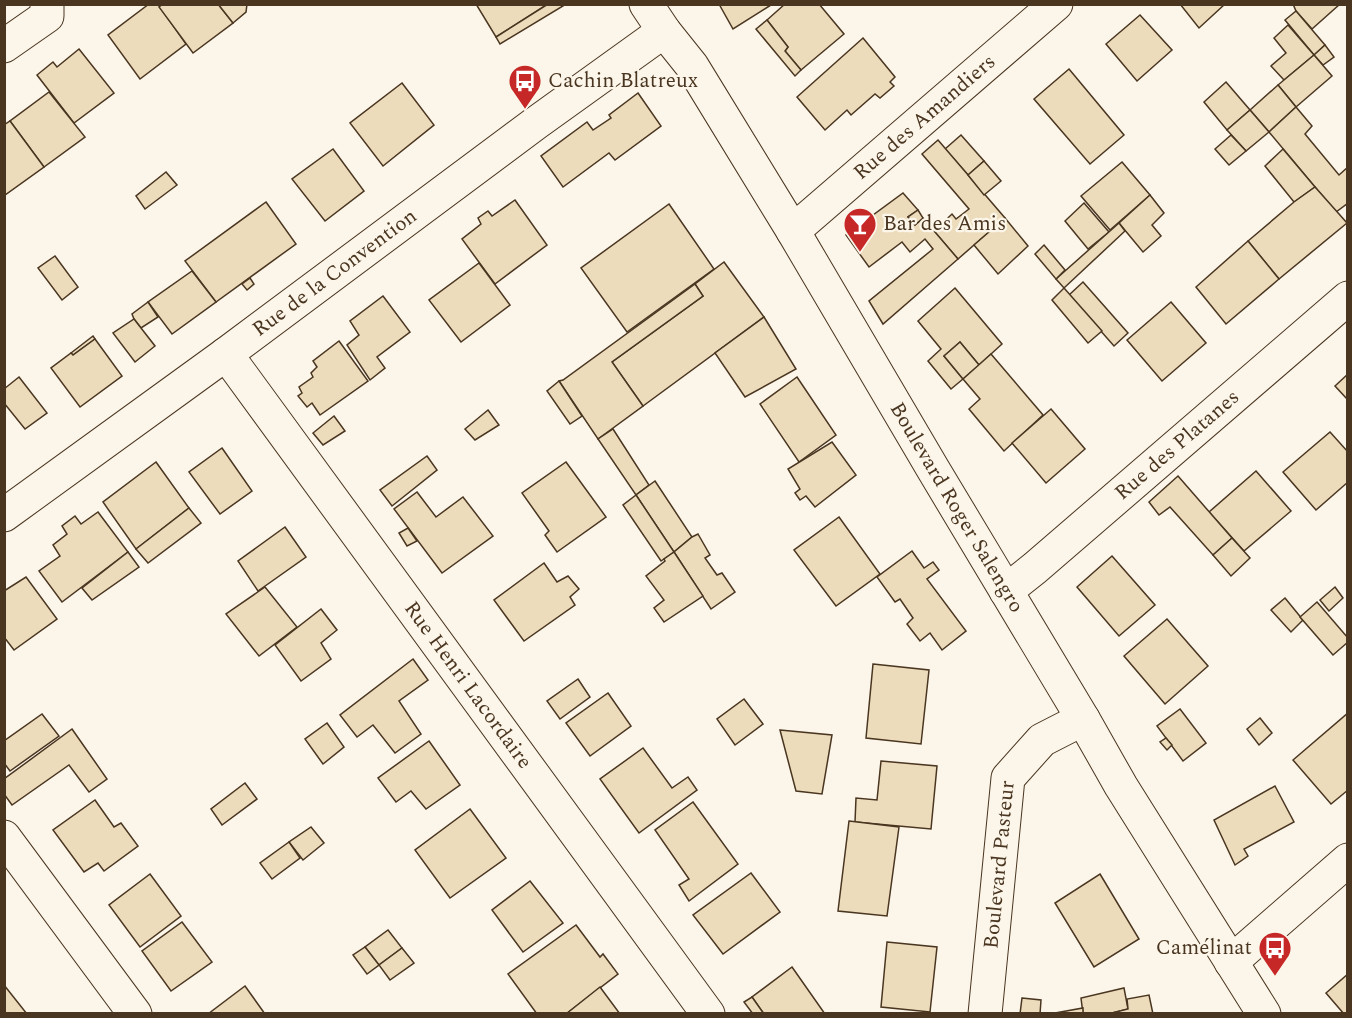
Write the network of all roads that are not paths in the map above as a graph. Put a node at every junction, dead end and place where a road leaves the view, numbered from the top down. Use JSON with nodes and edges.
{"nodes":[{"id":1,"x":47,"y":4,"type":"edge"},
{"id":2,"x":1056,"y":4,"type":"edge"},
{"id":3,"x":655,"y":18,"type":"edge"},
{"id":4,"x":4,"y":46,"type":"edge"},
{"id":5,"x":793,"y":231,"type":"junction"},
{"id":6,"x":1347,"y":298,"type":"edge"},
{"id":7,"x":226,"y":354,"type":"junction"},
{"id":8,"x":4,"y":514,"type":"edge"},
{"id":9,"x":1006,"y":591,"type":"junction"},
{"id":10,"x":1083,"y":719,"type":"junction"},
{"id":11,"x":4,"y":837,"type":"edge"},
{"id":12,"x":1347,"y":860,"type":"edge"},
{"id":13,"x":1231,"y":962,"type":"junction"},
{"id":14,"x":135,"y":1014,"type":"edge"},
{"id":15,"x":708,"y":1014,"type":"edge"},
{"id":16,"x":986,"y":1014,"type":"edge"},
{"id":17,"x":1263,"y":1014,"type":"edge"}],
"edges":[{"from":1,"to":4,"type":"street"},
{"from":2,"to":5,"type":"street","name":"Rue des Amandiers"},
{"from":3,"to":5,"type":"street","name":"Boulevard Roger Salengro"},
{"from":3,"to":7,"type":"street","name":"Rue de la Convention"},
{"from":5,"to":9,"type":"street","name":"Boulevard Roger Salengro"},
{"from":6,"to":9,"type":"street","name":"Rue des Platanes"},
{"from":7,"to":8,"type":"street","name":"Rue de la Convention"},
{"from":7,"to":15,"type":"street","name":"Rue Henri Lacordaire"},
{"from":9,"to":10,"type":"street","name":"Boulevard Roger Salengro"},
{"from":10,"to":13,"type":"street","name":"Boulevard Roger Salengro"},
{"from":10,"to":16,"type":"street","name":"Boulevard Pasteur"},
{"from":11,"to":14,"type":"street"},
{"from":12,"to":13,"type":"street"},
{"from":13,"to":17,"type":"street","name":"Boulevard Roger Salengro"}]}
